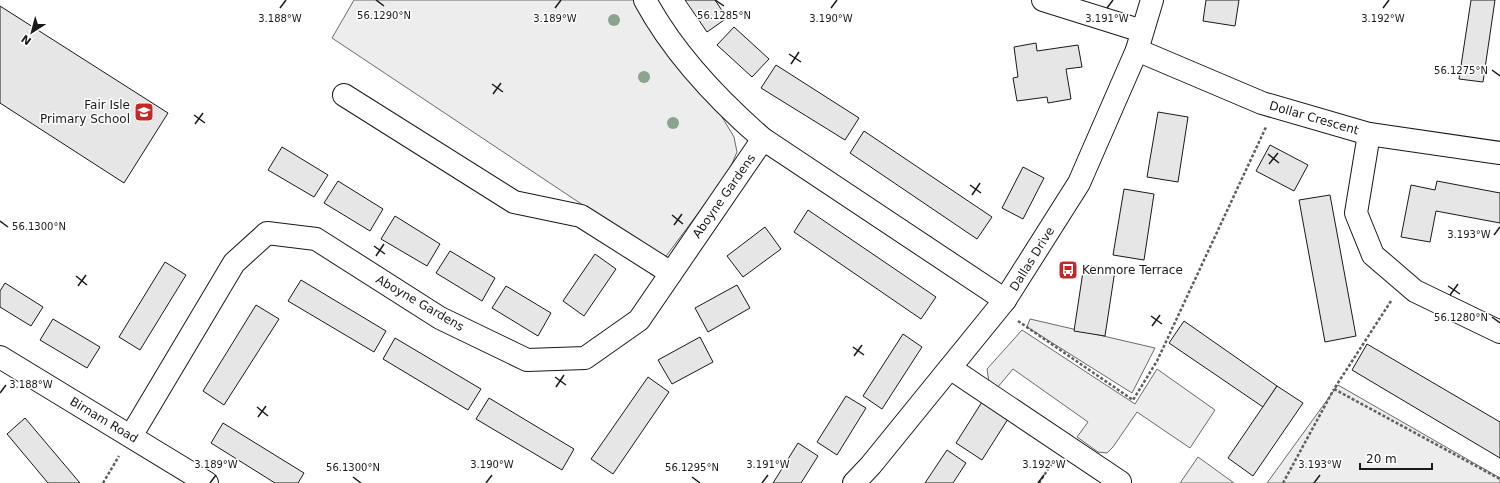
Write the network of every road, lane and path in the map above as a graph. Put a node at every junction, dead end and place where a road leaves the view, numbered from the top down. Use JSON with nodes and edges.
{"nodes":[{"id":1,"x":645,"y":0,"type":"edge"},
{"id":2,"x":1043,"y":0,"type":"edge"},
{"id":3,"x":1152,"y":0,"type":"edge"},
{"id":4,"x":1139,"y":40,"type":"junction"},
{"id":5,"x":344,"y":95,"type":"dead end"},
{"id":6,"x":1276,"y":107,"type":"junction"},
{"id":7,"x":1369,"y":134,"type":"junction"},
{"id":8,"x":763,"y":138,"type":"junction"},
{"id":9,"x":1500,"y":153,"type":"edge"},
{"id":10,"x":671,"y":273,"type":"junction"},
{"id":11,"x":1404,"y":281,"type":"junction"},
{"id":12,"x":1002,"y":304,"type":"junction"},
{"id":13,"x":1500,"y":332,"type":"edge"},
{"id":14,"x":0,"y":357,"type":"edge"},
{"id":15,"x":950,"y":368,"type":"junction"},
{"id":16,"x":1334,"y":389,"type":"junction"},
{"id":17,"x":131,"y":436,"type":"junction"},
{"id":18,"x":1500,"y":479,"type":"edge"},
{"id":19,"x":1120,"y":482,"type":"edge"},
{"id":20,"x":103,"y":483,"type":"edge"},
{"id":21,"x":207,"y":483,"type":"edge"},
{"id":22,"x":854,"y":483,"type":"edge"},
{"id":23,"x":1283,"y":483,"type":"edge"}],
"edges":[{"from":1,"to":8,"type":"street"},
{"from":2,"to":4,"type":"street","name":"Dollar Crescent"},
{"from":3,"to":4,"type":"street","name":"Dallas Drive"},
{"from":4,"to":6,"type":"street","name":"Dollar Crescent"},
{"from":4,"to":12,"type":"street","name":"Dallas Drive"},
{"from":5,"to":10,"type":"street"},
{"from":6,"to":7,"type":"street","name":"Dollar Crescent"},
{"from":6,"to":12,"type":"path"},
{"from":7,"to":9,"type":"street","name":"Dollar Crescent"},
{"from":7,"to":11,"type":"street"},
{"from":8,"to":10,"type":"street","name":"Aboyne Gardens"},
{"from":8,"to":12,"type":"street"},
{"from":10,"to":17,"type":"street","name":"Aboyne Gardens"},
{"from":11,"to":13,"type":"street"},
{"from":11,"to":16,"type":"path"},
{"from":12,"to":15,"type":"street","name":"Dallas Drive"},
{"from":14,"to":17,"type":"street","name":"Birnam Road"},
{"from":15,"to":19,"type":"street"},
{"from":15,"to":22,"type":"street","name":"Dallas Drive"},
{"from":16,"to":18,"type":"path"},
{"from":16,"to":23,"type":"path"},
{"from":17,"to":20,"type":"path"},
{"from":17,"to":21,"type":"street","name":"Birnam Road"}]}
